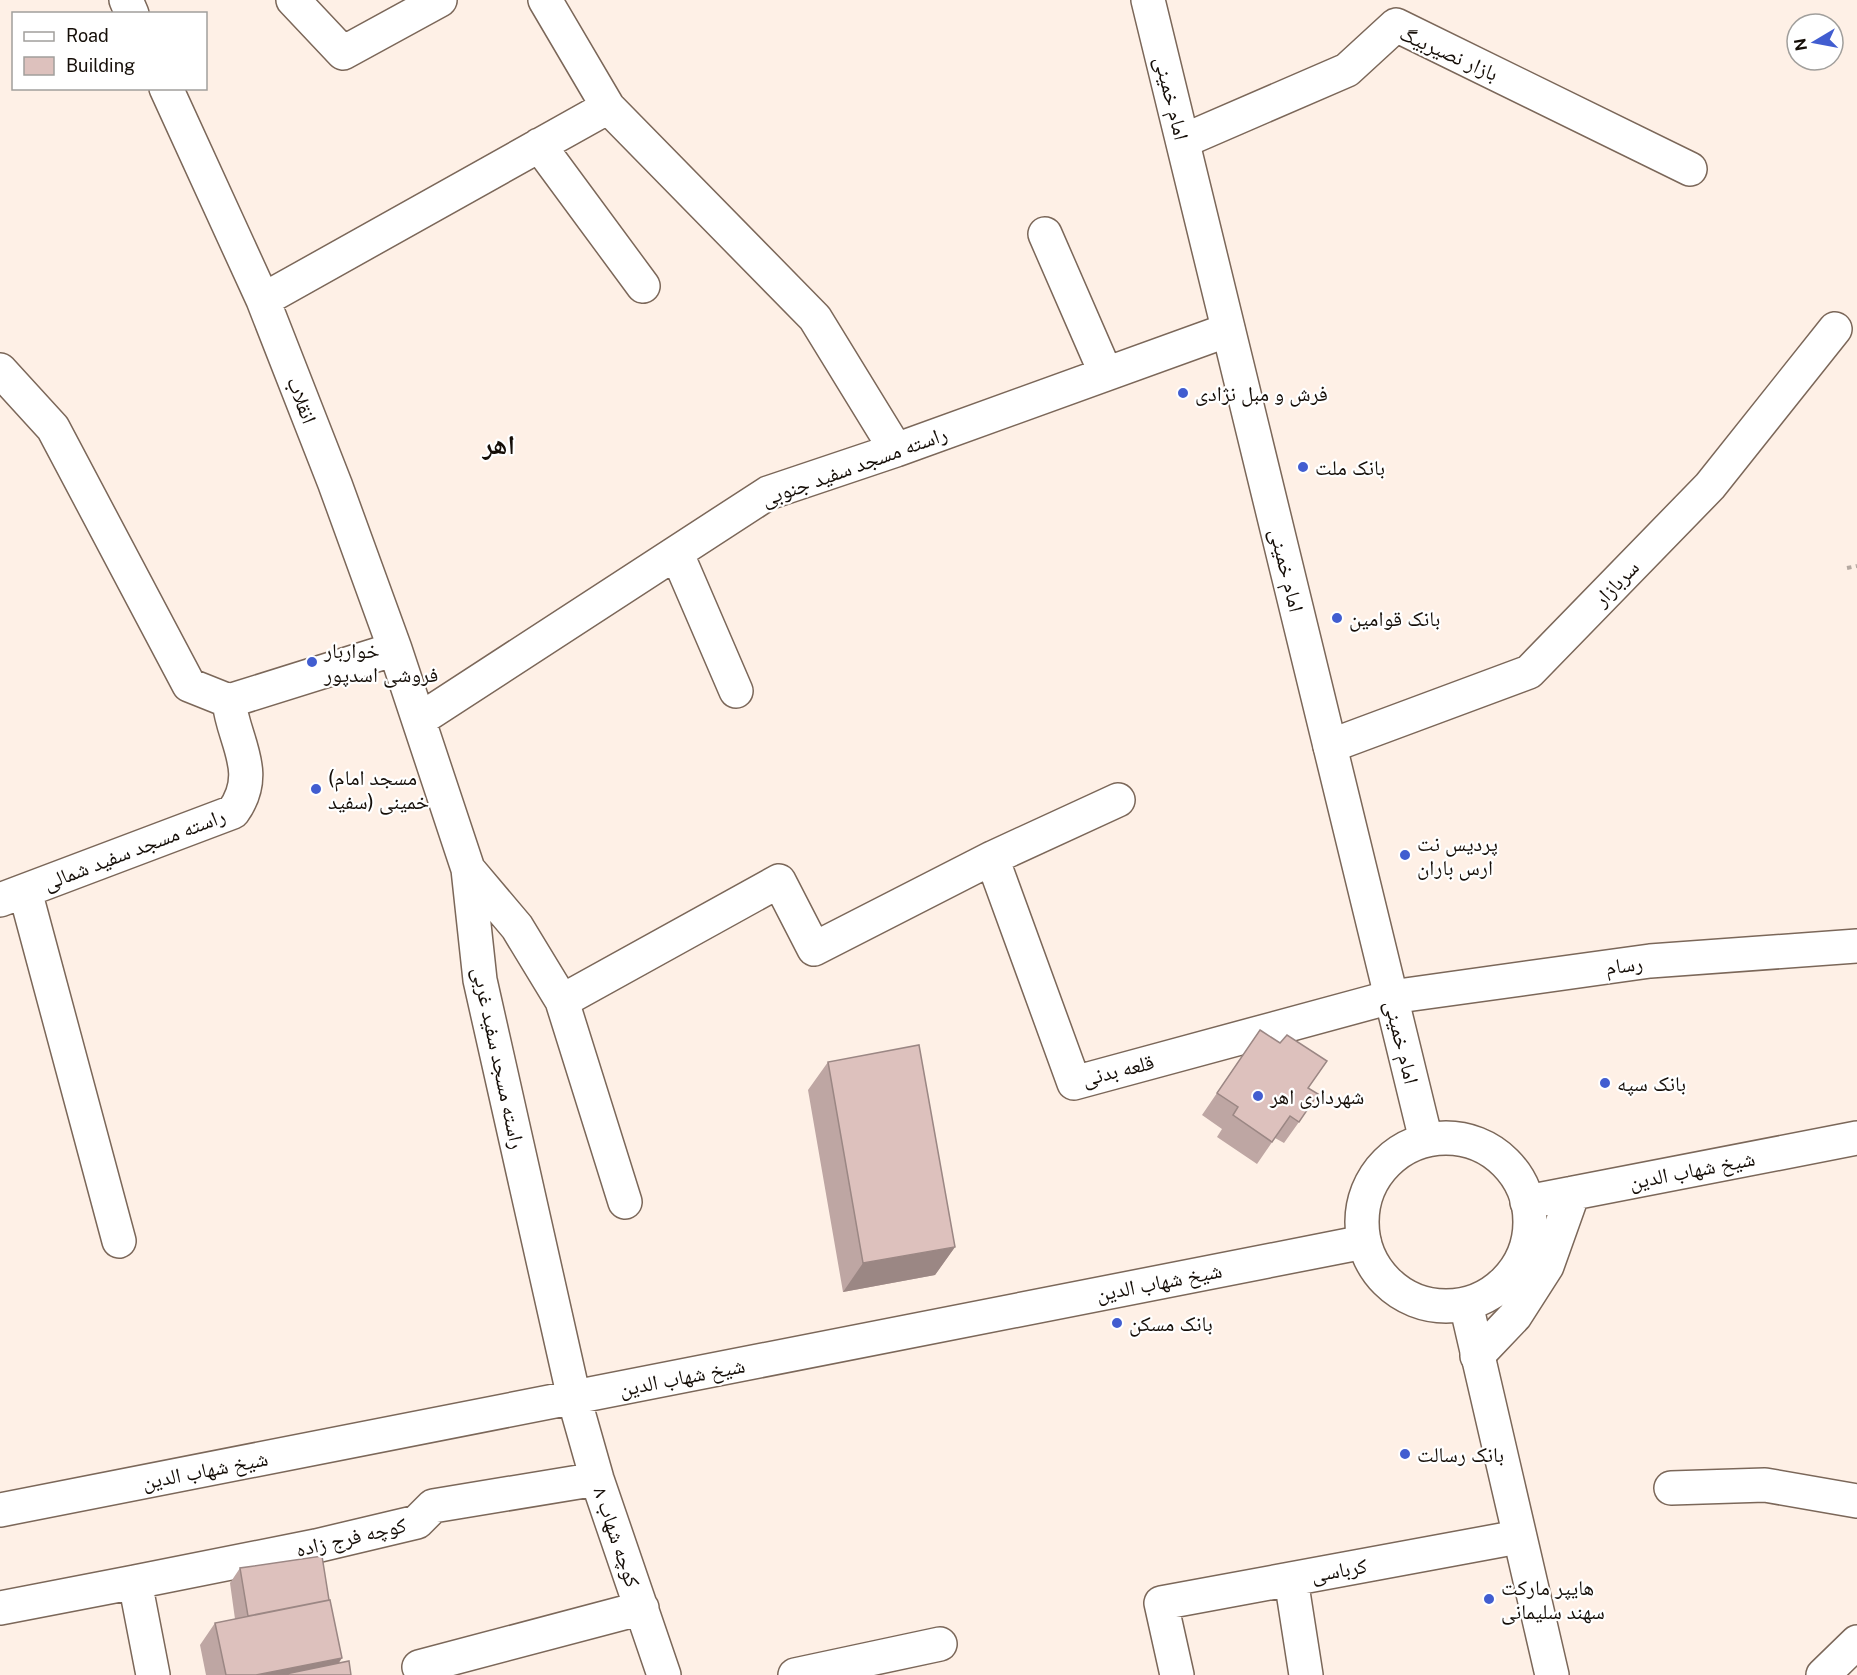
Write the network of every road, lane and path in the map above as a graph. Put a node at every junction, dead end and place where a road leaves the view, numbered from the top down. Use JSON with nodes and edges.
{"nodes":[{"id":1,"x":293,"y":0,"type":"edge"},
{"id":2,"x":440,"y":0,"type":"edge"},
{"id":3,"x":545,"y":0,"type":"edge"},
{"id":4,"x":1148,"y":0,"type":"edge"},
{"id":5,"x":167,"y":90,"type":"edge"},
{"id":6,"x":608,"y":106,"type":"junction"},
{"id":7,"x":1183,"y":141,"type":"junction"},
{"id":8,"x":539,"y":145,"type":"junction"},
{"id":9,"x":1690,"y":169,"type":"dead end"},
{"id":10,"x":1045,"y":234,"type":"dead end"},
{"id":11,"x":643,"y":286,"type":"dead end"},
{"id":12,"x":263,"y":300,"type":"junction"},
{"id":13,"x":1835,"y":328,"type":"dead end"},
{"id":14,"x":1228,"y":330,"type":"junction"},
{"id":15,"x":0,"y":370,"type":"edge"},
{"id":16,"x":1106,"y":374,"type":"junction"},
{"id":17,"x":896,"y":450,"type":"junction"},
{"id":18,"x":677,"y":554,"type":"junction"},
{"id":19,"x":1857,"y":567,"type":"edge"},
{"id":20,"x":1847,"y":568,"type":"dead end"},
{"id":21,"x":395,"y":650,"type":"junction"},
{"id":22,"x":736,"y":692,"type":"dead end"},
{"id":23,"x":229,"y":700,"type":"junction"},
{"id":24,"x":418,"y":720,"type":"junction"},
{"id":25,"x":1330,"y":746,"type":"junction"},
{"id":26,"x":1118,"y":800,"type":"dead end"},
{"id":27,"x":992,"y":858,"type":"junction"},
{"id":28,"x":468,"y":869,"type":"junction"},
{"id":29,"x":12,"y":896,"type":"edge"},
{"id":30,"x":1857,"y":946,"type":"edge"},
{"id":31,"x":1391,"y":997,"type":"junction"},
{"id":32,"x":562,"y":1001,"type":"junction"},
{"id":33,"x":1857,"y":1138,"type":"edge"},
{"id":34,"x":1426,"y":1140,"type":"junction"},
{"id":35,"x":1573,"y":1194,"type":"junction"},
{"id":36,"x":625,"y":1202,"type":"dead end"},
{"id":37,"x":1527,"y":1202,"type":"junction"},
{"id":38,"x":119,"y":1241,"type":"dead end"},
{"id":39,"x":1364,"y":1242,"type":"junction"},
{"id":40,"x":1466,"y":1304,"type":"junction"},
{"id":41,"x":1477,"y":1356,"type":"junction"},
{"id":42,"x":574,"y":1398,"type":"junction"},
{"id":43,"x":597,"y":1479,"type":"junction"},
{"id":44,"x":1671,"y":1488,"type":"dead end"},
{"id":45,"x":1857,"y":1501,"type":"edge"},
{"id":46,"x":0,"y":1510,"type":"edge"},
{"id":47,"x":1518,"y":1537,"type":"junction"},
{"id":48,"x":1291,"y":1579,"type":"junction"},
{"id":49,"x":135,"y":1582,"type":"junction"},
{"id":50,"x":0,"y":1608,"type":"edge"},
{"id":51,"x":642,"y":1608,"type":"junction"},
{"id":52,"x":1857,"y":1642,"type":"edge"},
{"id":53,"x":939,"y":1644,"type":"dead end"},
{"id":54,"x":419,"y":1667,"type":"dead end"},
{"id":55,"x":153,"y":1675,"type":"edge"},
{"id":56,"x":664,"y":1675,"type":"edge"},
{"id":57,"x":795,"y":1675,"type":"edge"},
{"id":58,"x":1177,"y":1675,"type":"edge"},
{"id":59,"x":1306,"y":1675,"type":"edge"},
{"id":60,"x":1552,"y":1675,"type":"edge"},
{"id":61,"x":1824,"y":1675,"type":"edge"}],
"edges":[{"from":1,"to":2,"type":"street"},
{"from":3,"to":6,"type":"street"},
{"from":4,"to":7,"type":"street","name":"امام خمینی"},
{"from":5,"to":12,"type":"street","name":"انقلاب"},
{"from":6,"to":8,"type":"street"},
{"from":6,"to":17,"type":"street"},
{"from":7,"to":9,"type":"street","name":"بازار نصیربیگ"},
{"from":7,"to":14,"type":"street","name":"امام خمینی"},
{"from":8,"to":11,"type":"street"},
{"from":8,"to":12,"type":"street"},
{"from":10,"to":16,"type":"street"},
{"from":12,"to":21,"type":"street","name":"انقلاب"},
{"from":13,"to":25,"type":"street","name":"سربازار"},
{"from":14,"to":16,"type":"street","name":"راسته مسجد سفید جنوبی"},
{"from":14,"to":25,"type":"street","name":"امام خمینی"},
{"from":15,"to":23,"type":"street"},
{"from":16,"to":17,"type":"street","name":"راسته مسجد سفید جنوبی"},
{"from":17,"to":18,"type":"street","name":"راسته مسجد سفید جنوبی"},
{"from":18,"to":22,"type":"street"},
{"from":18,"to":24,"type":"street","name":"راسته مسجد سفید جنوبی"},
{"from":19,"to":20,"type":"path"},
{"from":21,"to":23,"type":"street"},
{"from":21,"to":24,"type":"street","name":"انقلاب"},
{"from":23,"to":29,"type":"street","name":"راسته مسجد سفید شمالی"},
{"from":24,"to":28,"type":"street","name":"راسته مسجد سفید غربی"},
{"from":25,"to":31,"type":"street","name":"امام خمینی"},
{"from":26,"to":27,"type":"street"},
{"from":27,"to":31,"type":"street","name":"قلعه بدنی"},
{"from":27,"to":32,"type":"street"},
{"from":28,"to":32,"type":"street"},
{"from":28,"to":42,"type":"street","name":"راسته مسجد سفید غربی"},
{"from":29,"to":38,"type":"street"},
{"from":30,"to":31,"type":"street","name":"رسام"},
{"from":31,"to":34,"type":"street","name":"امام خمینی"},
{"from":32,"to":36,"type":"street"},
{"from":33,"to":35,"type":"street","name":"شیخ شهاب الدین"},
{"from":34,"to":37,"type":"street"},
{"from":34,"to":39,"type":"street"},
{"from":35,"to":37,"type":"street","name":"شیخ شهاب الدین"},
{"from":35,"to":41,"type":"street"},
{"from":37,"to":40,"type":"street"},
{"from":39,"to":40,"type":"street"},
{"from":39,"to":42,"type":"street","name":"شیخ شهاب الدین"},
{"from":40,"to":41,"type":"street"},
{"from":41,"to":47,"type":"street"},
{"from":42,"to":43,"type":"street","name":"کوچه شهاب ۸"},
{"from":42,"to":46,"type":"street","name":"شیخ شهاب الدین"},
{"from":43,"to":49,"type":"street","name":"کوچه فرج زاده"},
{"from":43,"to":51,"type":"street","name":"کوچه شهاب ۸"},
{"from":44,"to":45,"type":"street"},
{"from":47,"to":48,"type":"street","name":"کرباسی"},
{"from":47,"to":60,"type":"street"},
{"from":48,"to":58,"type":"street","name":"کرباسی"},
{"from":48,"to":59,"type":"street"},
{"from":49,"to":50,"type":"street","name":"کوچه فرج زاده"},
{"from":49,"to":55,"type":"street"},
{"from":51,"to":54,"type":"street"},
{"from":51,"to":56,"type":"street","name":"کوچه شهاب ۸"},
{"from":52,"to":61,"type":"street"},
{"from":53,"to":57,"type":"street"}]}
